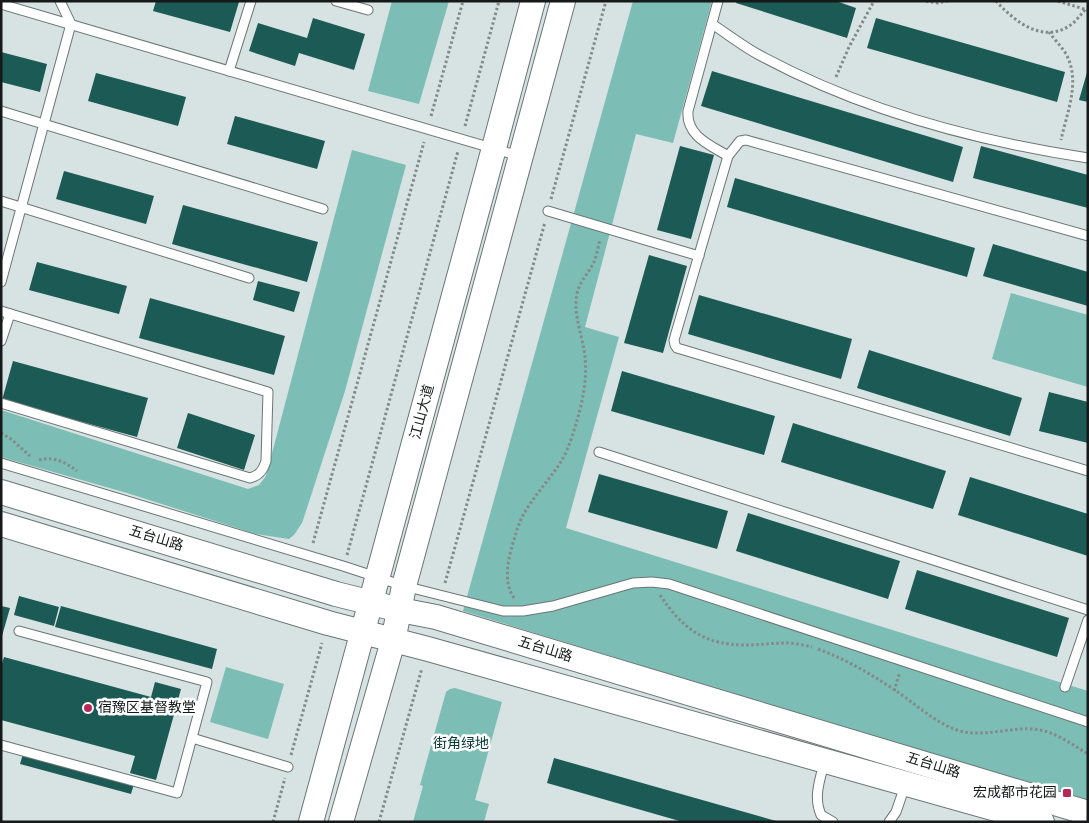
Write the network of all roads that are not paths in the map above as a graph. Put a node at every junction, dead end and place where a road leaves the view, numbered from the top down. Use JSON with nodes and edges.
{"nodes":[{"id":1,"x":60,"y":1,"type":"edge"},
{"id":2,"x":252,"y":1,"type":"edge"},
{"id":3,"x":336,"y":1,"type":"edge"},
{"id":4,"x":533,"y":1,"type":"edge"},
{"id":5,"x":563,"y":1,"type":"edge"},
{"id":6,"x":718,"y":1,"type":"edge"},
{"id":7,"x":1,"y":4,"type":"edge"},
{"id":8,"x":368,"y":10,"type":"dead end"},
{"id":9,"x":71,"y":24,"type":"junction"},
{"id":10,"x":712,"y":24,"type":"junction"},
{"id":11,"x":229,"y":70,"type":"junction"},
{"id":12,"x":1,"y":112,"type":"edge"},
{"id":13,"x":44,"y":123,"type":"junction"},
{"id":14,"x":494,"y":148,"type":"junction"},
{"id":15,"x":522,"y":156,"type":"junction"},
{"id":16,"x":728,"y":156,"type":"junction"},
{"id":17,"x":1088,"y":158,"type":"edge"},
{"id":18,"x":1,"y":201,"type":"edge"},
{"id":19,"x":21,"y":207,"type":"junction"},
{"id":20,"x":323,"y":210,"type":"dead end"},
{"id":21,"x":548,"y":211,"type":"road end"},
{"id":22,"x":1088,"y":236,"type":"edge"},
{"id":23,"x":699,"y":256,"type":"junction"},
{"id":24,"x":249,"y":278,"type":"dead end"},
{"id":25,"x":1,"y":282,"type":"edge"},
{"id":26,"x":5,"y":312,"type":"edge"},
{"id":27,"x":1,"y":341,"type":"edge"},
{"id":28,"x":1,"y":403,"type":"edge"},
{"id":29,"x":599,"y":452,"type":"dead end"},
{"id":30,"x":1,"y":463,"type":"edge"},
{"id":31,"x":1088,"y":470,"type":"edge"},
{"id":32,"x":1,"y":492,"type":"edge"},
{"id":33,"x":1,"y":524,"type":"edge"},
{"id":34,"x":378,"y":578,"type":"junction"},
{"id":35,"x":404,"y":586,"type":"junction"},
{"id":36,"x":370,"y":603,"type":"junction"},
{"id":37,"x":400,"y":610,"type":"junction"},
{"id":38,"x":1088,"y":610,"type":"edge"},
{"id":39,"x":1088,"y":620,"type":"edge"},
{"id":40,"x":19,"y":631,"type":"dead end"},
{"id":41,"x":362,"y":633,"type":"junction"},
{"id":42,"x":392,"y":641,"type":"junction"},
{"id":43,"x":1065,"y":687,"type":"dead end"},
{"id":44,"x":1088,"y":722,"type":"edge"},
{"id":45,"x":192,"y":738,"type":"junction"},
{"id":46,"x":1,"y":745,"type":"edge"},
{"id":47,"x":825,"y":760,"type":"junction"},
{"id":48,"x":288,"y":767,"type":"road end"},
{"id":49,"x":909,"y":771,"type":"junction"},
{"id":50,"x":1088,"y":812,"type":"edge"},
{"id":51,"x":311,"y":822,"type":"edge"},
{"id":52,"x":341,"y":822,"type":"edge"},
{"id":53,"x":833,"y":822,"type":"edge"},
{"id":54,"x":889,"y":822,"type":"edge"},
{"id":55,"x":1042,"y":822,"type":"edge"}],
"edges":[{"from":1,"to":9,"type":"lane"},
{"from":2,"to":11,"type":"lane"},
{"from":3,"to":8,"type":"lane"},
{"from":4,"to":14,"type":"main road","name":"江山大道"},
{"from":5,"to":15,"type":"main road","name":"江山大道"},
{"from":6,"to":10,"type":"lane"},
{"from":7,"to":9,"type":"lane"},
{"from":9,"to":11,"type":"lane"},
{"from":9,"to":13,"type":"lane"},
{"from":10,"to":16,"type":"lane"},
{"from":10,"to":17,"type":"lane"},
{"from":11,"to":14,"type":"lane"},
{"from":12,"to":13,"type":"lane"},
{"from":13,"to":19,"type":"lane"},
{"from":13,"to":20,"type":"lane"},
{"from":14,"to":15,"type":"lane"},
{"from":14,"to":34,"type":"main road","name":"江山大道"},
{"from":15,"to":35,"type":"main road","name":"江山大道"},
{"from":16,"to":22,"type":"lane"},
{"from":16,"to":23,"type":"lane"},
{"from":18,"to":19,"type":"lane"},
{"from":19,"to":24,"type":"lane"},
{"from":19,"to":25,"type":"lane"},
{"from":21,"to":23,"type":"lane"},
{"from":23,"to":31,"type":"lane"},
{"from":26,"to":27,"type":"lane"},
{"from":26,"to":28,"type":"lane"},
{"from":29,"to":38,"type":"lane"},
{"from":30,"to":34,"type":"lane"},
{"from":32,"to":36,"type":"main road","name":"五台山路"},
{"from":33,"to":41,"type":"main road","name":"五台山路"},
{"from":34,"to":35,"type":"lane"},
{"from":34,"to":36,"type":"main road","name":"江山大道"},
{"from":35,"to":37,"type":"main road","name":"江山大道"},
{"from":35,"to":44,"type":"lane"},
{"from":36,"to":37,"type":"main road","name":"五台山路"},
{"from":36,"to":41,"type":"main road","name":"江山大道"},
{"from":37,"to":42,"type":"main road","name":"江山大道"},
{"from":37,"to":49,"type":"main road","name":"五台山路"},
{"from":39,"to":43,"type":"lane"},
{"from":40,"to":45,"type":"lane"},
{"from":41,"to":42,"type":"main road","name":"五台山路"},
{"from":41,"to":51,"type":"main road","name":"江山大道"},
{"from":42,"to":47,"type":"main road","name":"五台山路"},
{"from":42,"to":52,"type":"main road","name":"江山大道"},
{"from":45,"to":46,"type":"lane"},
{"from":45,"to":48,"type":"lane"},
{"from":47,"to":49,"type":"main road","name":"五台山路"},
{"from":47,"to":53,"type":"lane"},
{"from":49,"to":50,"type":"main road","name":"五台山路"},
{"from":49,"to":54,"type":"lane"},
{"from":49,"to":55,"type":"main road","name":"五台山路"}]}
